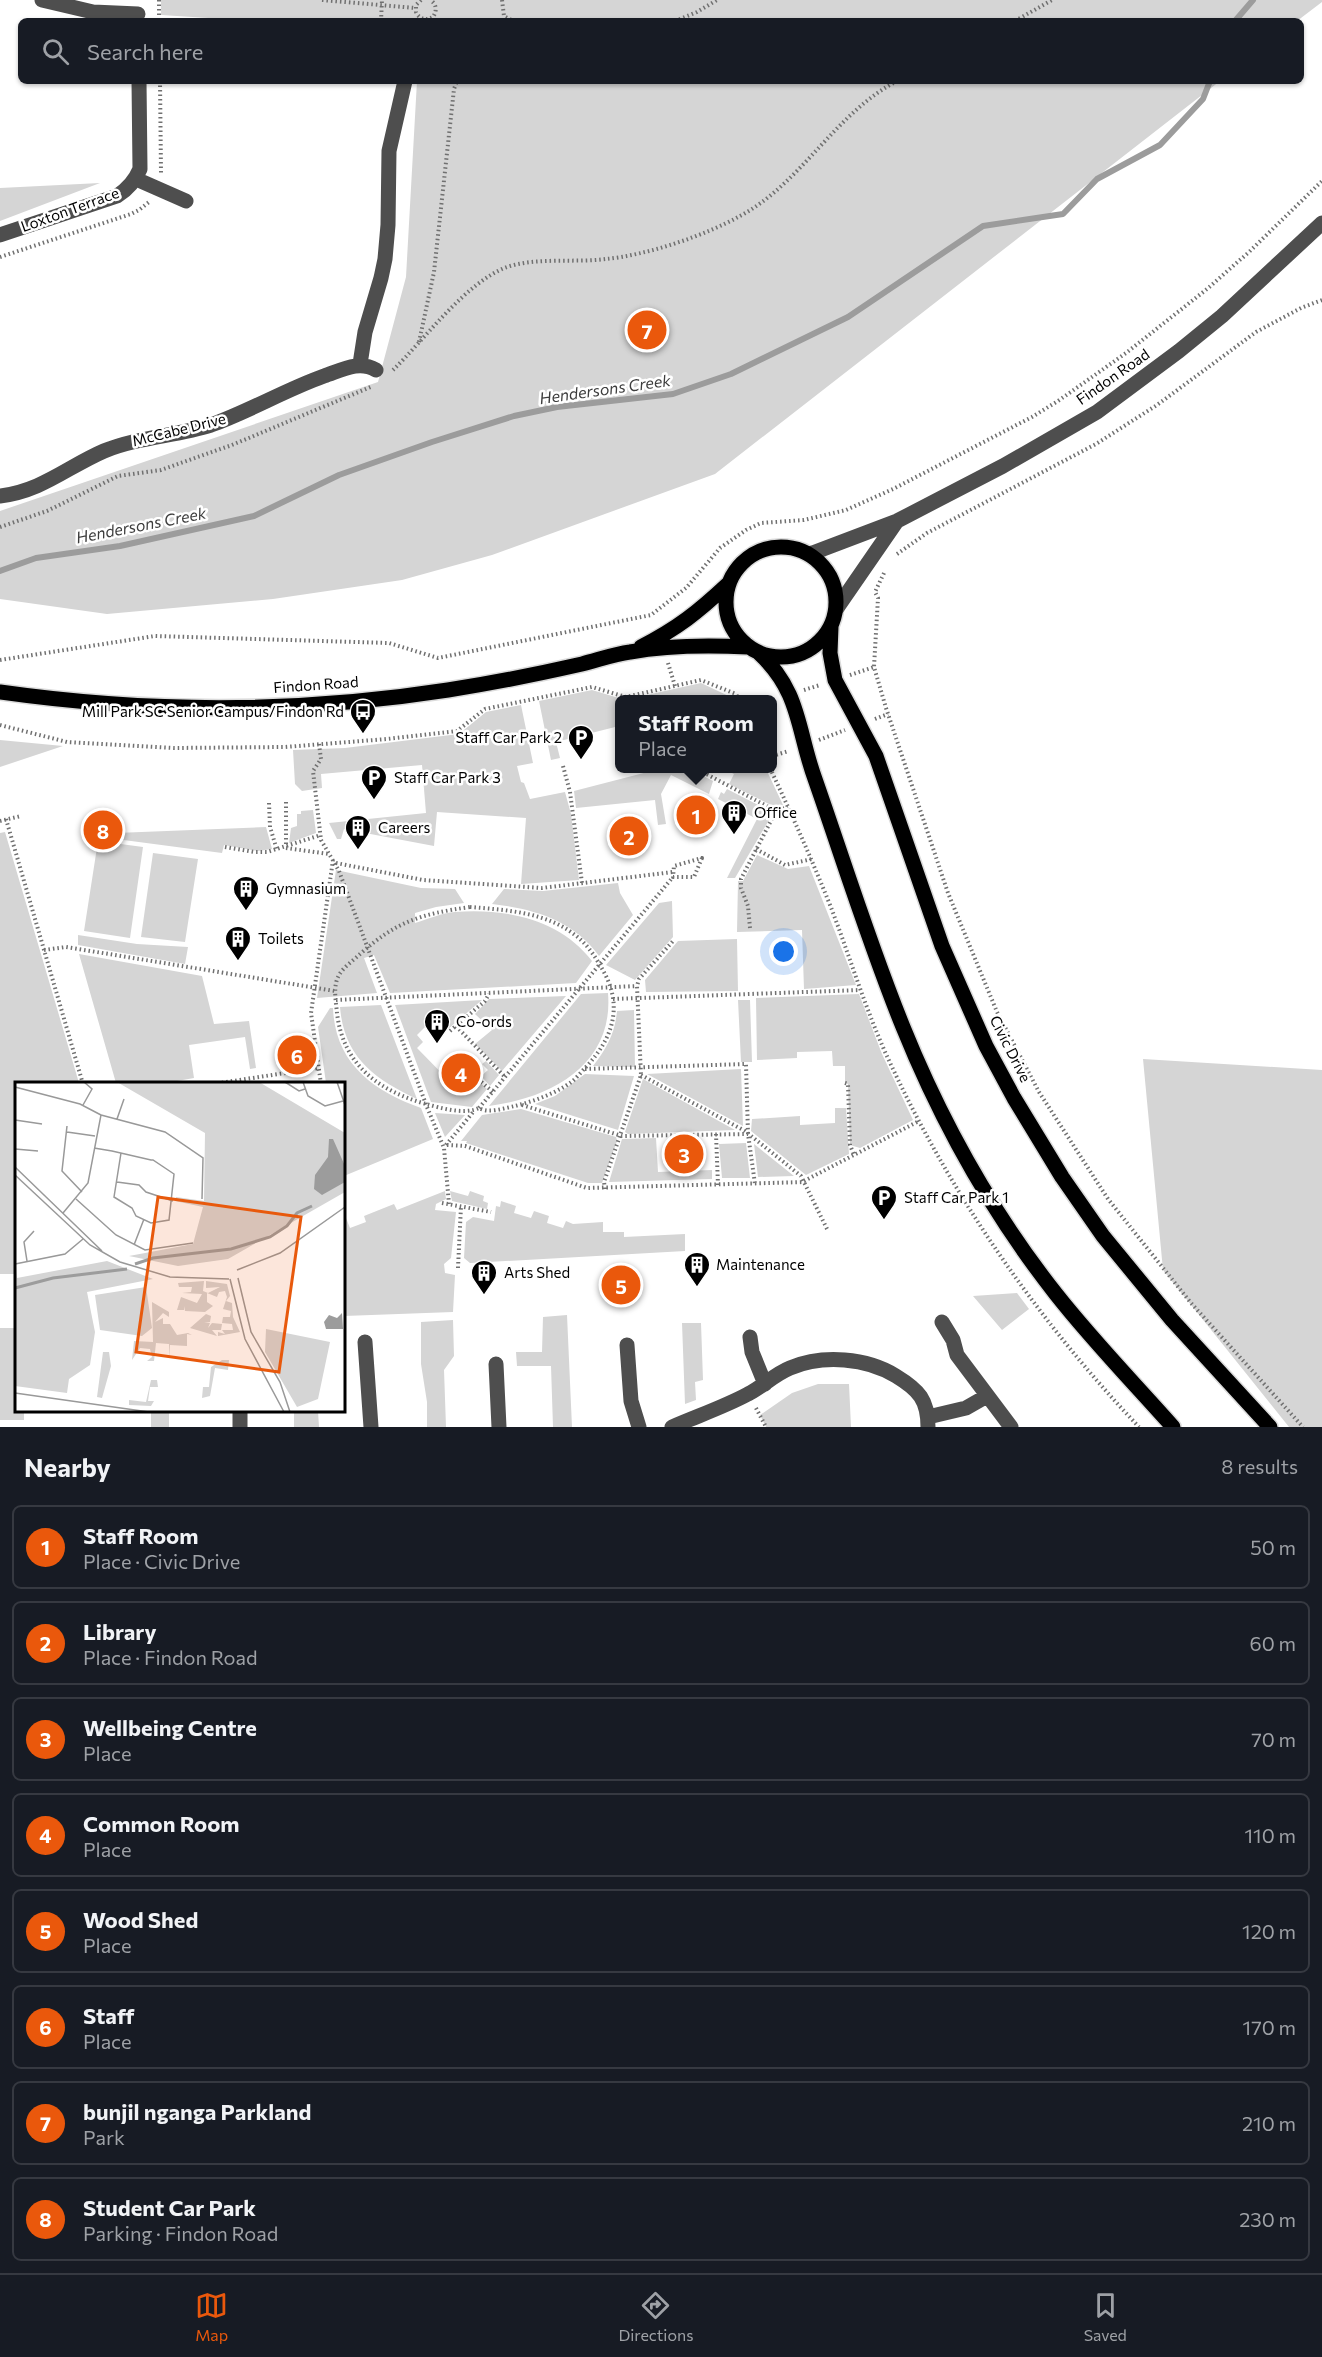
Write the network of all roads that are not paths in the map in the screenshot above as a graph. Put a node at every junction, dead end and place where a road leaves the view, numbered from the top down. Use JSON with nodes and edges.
{"nodes":[{"id":1,"x":42,"y":0,"type":"edge"},
{"id":2,"x":138,"y":12,"type":"edge"},
{"id":3,"x":139,"y":84,"type":"edge"},
{"id":4,"x":404,"y":84,"type":"edge"},
{"id":5,"x":136,"y":179,"type":"junction"},
{"id":6,"x":186,"y":201,"type":"dead end"},
{"id":7,"x":1322,"y":223,"type":"edge"},
{"id":8,"x":0,"y":235,"type":"edge"},
{"id":9,"x":360,"y":364,"type":"junction"},
{"id":10,"x":376,"y":370,"type":"dead end"},
{"id":11,"x":0,"y":496,"type":"edge"},
{"id":12,"x":897,"y":521,"type":"junction"},
{"id":13,"x":810,"y":554,"type":"junction"},
{"id":14,"x":728,"y":584,"type":"junction"},
{"id":15,"x":837,"y":608,"type":"junction"},
{"id":16,"x":831,"y":627,"type":"junction"},
{"id":17,"x":754,"y":650,"type":"junction"},
{"id":18,"x":630,"y":652,"type":"junction"},
{"id":19,"x":0,"y":692,"type":"edge"},
{"id":20,"x":942,"y":1322,"type":"dead end"},
{"id":21,"x":750,"y":1337,"type":"dead end"},
{"id":22,"x":365,"y":1342,"type":"dead end"},
{"id":23,"x":627,"y":1345,"type":"dead end"},
{"id":24,"x":496,"y":1364,"type":"dead end"},
{"id":25,"x":765,"y":1384,"type":"junction"},
{"id":26,"x":987,"y":1396,"type":"junction"},
{"id":27,"x":928,"y":1422,"type":"edge"},
{"id":28,"x":371,"y":1427,"type":"edge"},
{"id":29,"x":499,"y":1427,"type":"edge"},
{"id":30,"x":639,"y":1427,"type":"edge"},
{"id":31,"x":672,"y":1427,"type":"edge"},
{"id":32,"x":1011,"y":1427,"type":"edge"},
{"id":33,"x":1173,"y":1427,"type":"edge"},
{"id":34,"x":1270,"y":1427,"type":"edge"}],
"edges":[{"from":1,"to":2,"type":"street"},
{"from":3,"to":5,"type":"street","name":"Loxton Terrace"},
{"from":4,"to":9,"type":"street"},
{"from":5,"to":6,"type":"street","name":"Loxton Terrace"},
{"from":5,"to":8,"type":"street","name":"Loxton Terrace"},
{"from":7,"to":12,"type":"street","name":"Findon Road"},
{"from":9,"to":10,"type":"street"},
{"from":9,"to":11,"type":"street","name":"McCabe Drive"},
{"from":12,"to":13,"type":"street","name":"Findon Road"},
{"from":12,"to":15,"type":"street","name":"Findon Road"},
{"from":13,"to":14,"type":"main road"},
{"from":13,"to":15,"type":"main road"},
{"from":14,"to":17,"type":"main road"},
{"from":14,"to":18,"type":"main road","name":"Findon Road"},
{"from":15,"to":16,"type":"main road"},
{"from":16,"to":17,"type":"main road"},
{"from":16,"to":34,"type":"main road","name":"Civic Drive"},
{"from":17,"to":18,"type":"main road","name":"Findon Road"},
{"from":17,"to":33,"type":"main road"},
{"from":18,"to":19,"type":"main road","name":"Findon Road"},
{"from":20,"to":26,"type":"street"},
{"from":21,"to":25,"type":"street"},
{"from":22,"to":28,"type":"street"},
{"from":23,"to":30,"type":"street"},
{"from":24,"to":29,"type":"street"},
{"from":25,"to":27,"type":"street"},
{"from":25,"to":31,"type":"street"},
{"from":26,"to":27,"type":"street"},
{"from":26,"to":32,"type":"street"}]}
